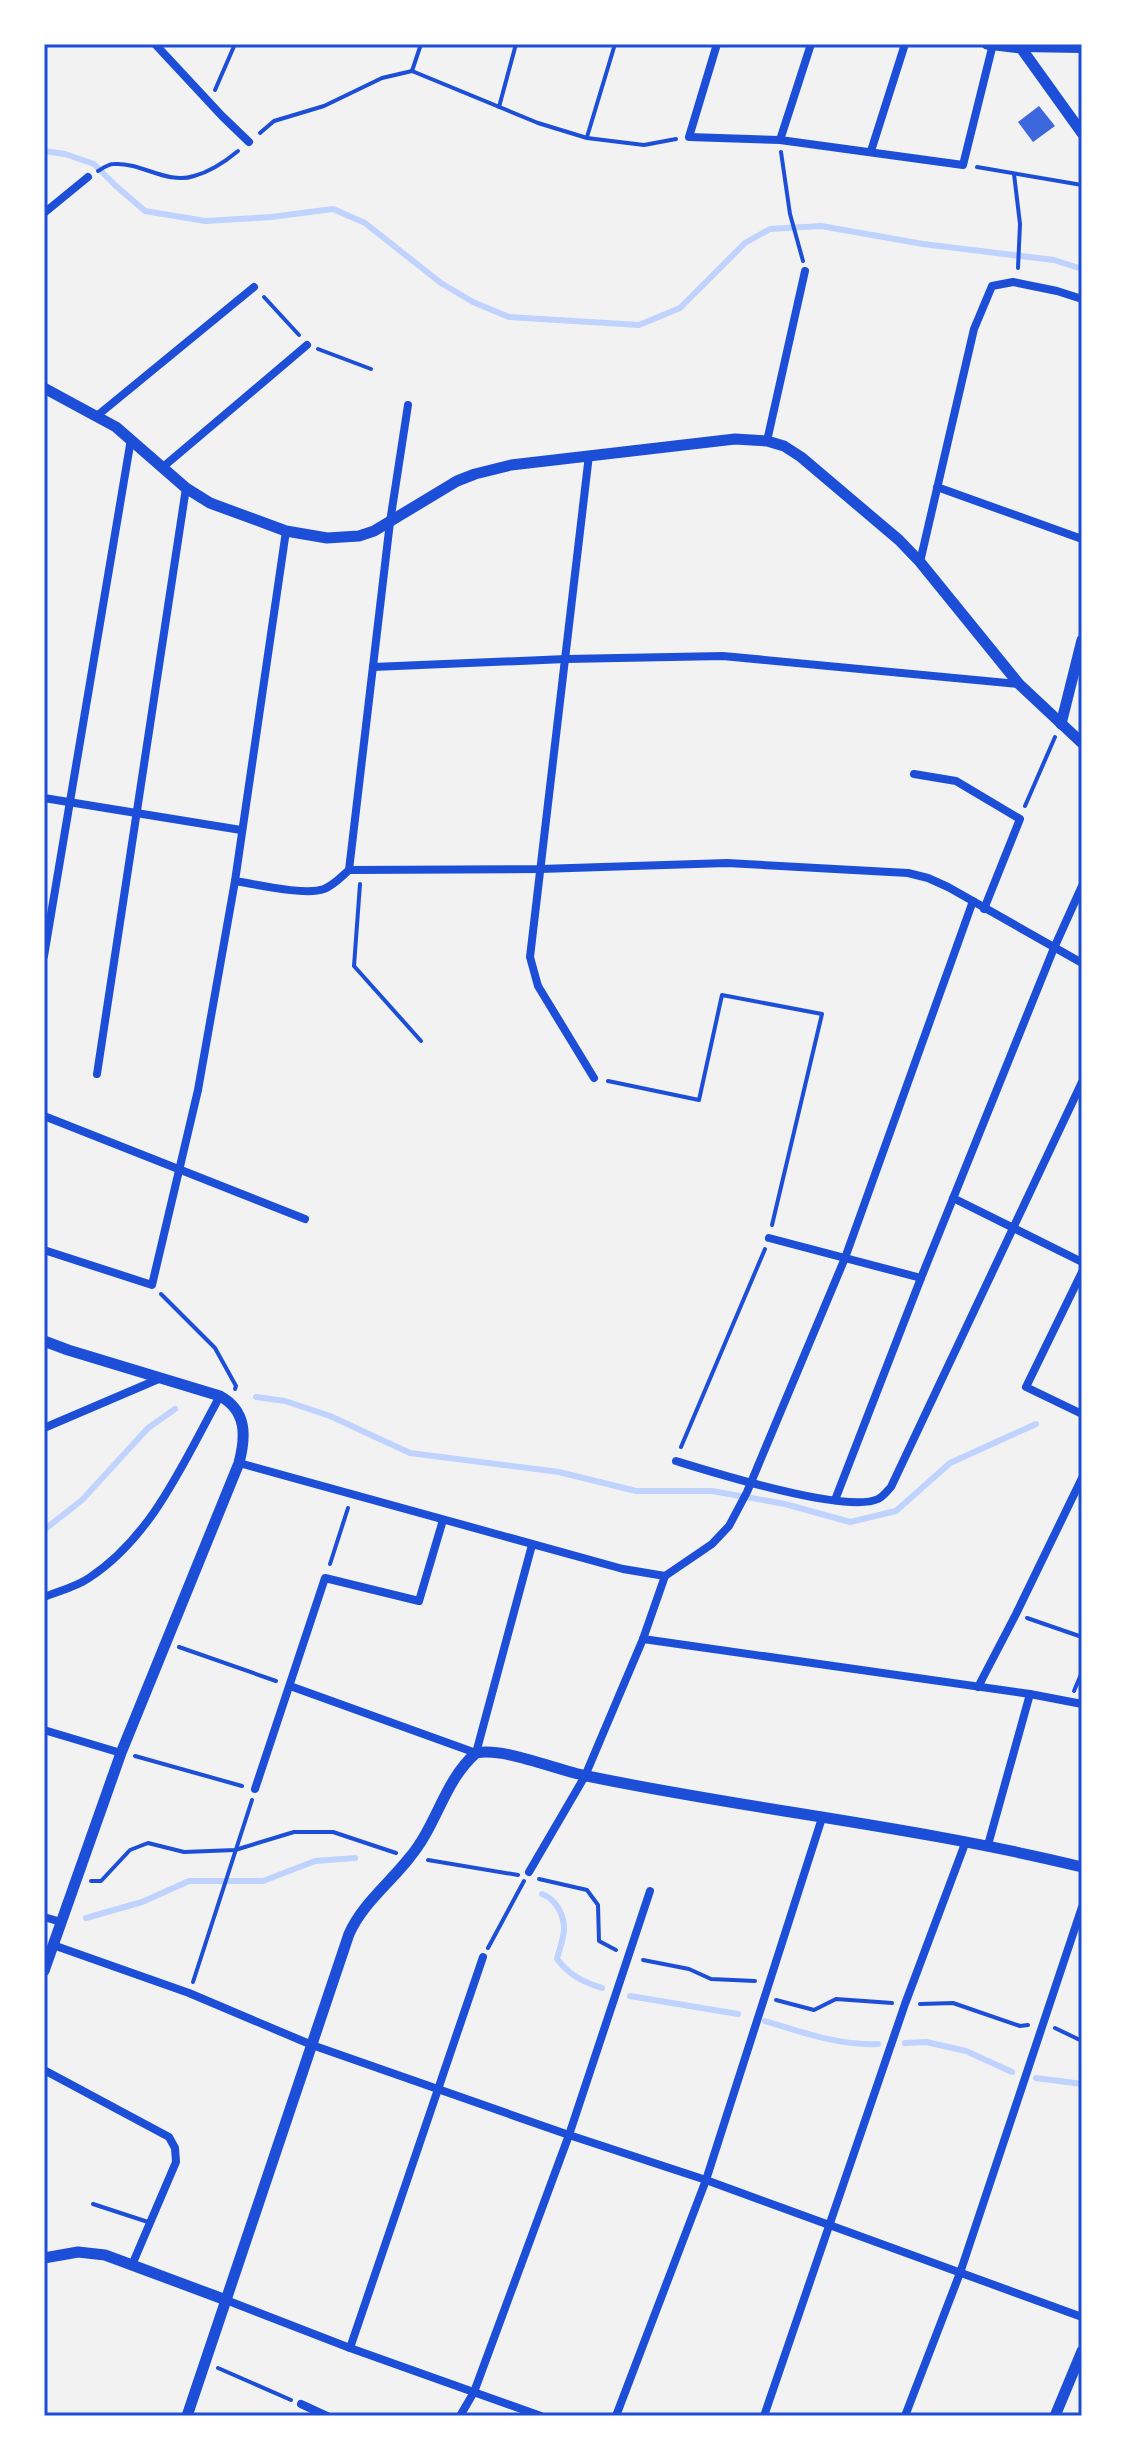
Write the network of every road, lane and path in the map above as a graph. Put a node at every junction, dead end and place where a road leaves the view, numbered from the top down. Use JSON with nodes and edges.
{"nodes":[{"id":1,"x":155,"y":44,"type":"edge"},
{"id":2,"x":235,"y":44,"type":"edge"},
{"id":3,"x":421,"y":44,"type":"edge"},
{"id":4,"x":516,"y":44,"type":"edge"},
{"id":5,"x":615,"y":44,"type":"edge"},
{"id":6,"x":717,"y":44,"type":"edge"},
{"id":7,"x":811,"y":44,"type":"edge"},
{"id":8,"x":905,"y":44,"type":"edge"},
{"id":9,"x":991,"y":44,"type":"edge"},
{"id":10,"x":1021,"y":48,"type":"junction"},
{"id":11,"x":1082,"y":49,"type":"edge"},
{"id":12,"x":412,"y":71,"type":"junction"},
{"id":13,"x":209,"y":103,"type":"junction"},
{"id":14,"x":499,"y":107,"type":"junction"},
{"id":15,"x":1082,"y":133,"type":"edge"},
{"id":16,"x":689,"y":137,"type":"junction"},
{"id":17,"x":587,"y":138,"type":"junction"},
{"id":18,"x":780,"y":140,"type":"junction"},
{"id":19,"x":249,"y":142,"type":"junction"},
{"id":20,"x":871,"y":151,"type":"junction"},
{"id":21,"x":111,"y":163,"type":"dead end"},
{"id":22,"x":963,"y":165,"type":"junction"},
{"id":23,"x":1014,"y":174,"type":"junction"},
{"id":24,"x":88,"y":177,"type":"dead end"},
{"id":25,"x":1082,"y":185,"type":"edge"},
{"id":26,"x":44,"y":213,"type":"edge"},
{"id":27,"x":797,"y":241,"type":"dead end"},
{"id":28,"x":1018,"y":268,"type":"dead end"},
{"id":29,"x":805,"y":271,"type":"dead end"},
{"id":30,"x":254,"y":287,"type":"dead end"},
{"id":31,"x":1082,"y":299,"type":"edge"},
{"id":32,"x":307,"y":345,"type":"dead end"},
{"id":33,"x":44,"y":388,"type":"edge"},
{"id":34,"x":408,"y":405,"type":"dead end"},
{"id":35,"x":98,"y":415,"type":"junction"},
{"id":36,"x":131,"y":439,"type":"junction"},
{"id":37,"x":767,"y":441,"type":"junction"},
{"id":38,"x":589,"y":455,"type":"junction"},
{"id":39,"x":163,"y":467,"type":"junction"},
{"id":40,"x":937,"y":487,"type":"junction"},
{"id":41,"x":186,"y":488,"type":"junction"},
{"id":42,"x":390,"y":522,"type":"junction"},
{"id":43,"x":286,"y":531,"type":"junction"},
{"id":44,"x":1082,"y":539,"type":"edge"},
{"id":45,"x":920,"y":562,"type":"junction"},
{"id":46,"x":1082,"y":640,"type":"edge"},
{"id":47,"x":566,"y":659,"type":"junction"},
{"id":48,"x":373,"y":667,"type":"junction"},
{"id":49,"x":1019,"y":684,"type":"junction"},
{"id":50,"x":1061,"y":724,"type":"junction"},
{"id":51,"x":1082,"y":743,"type":"edge"},
{"id":52,"x":914,"y":774,"type":"dead end"},
{"id":53,"x":44,"y":798,"type":"edge"},
{"id":54,"x":70,"y":802,"type":"junction"},
{"id":55,"x":137,"y":813,"type":"junction"},
{"id":56,"x":1020,"y":819,"type":"junction"},
{"id":57,"x":241,"y":830,"type":"junction"},
{"id":58,"x":540,"y":869,"type":"junction"},
{"id":59,"x":349,"y":870,"type":"junction"},
{"id":60,"x":361,"y":870,"type":"junction"},
{"id":61,"x":235,"y":881,"type":"junction"},
{"id":62,"x":1082,"y":886,"type":"edge"},
{"id":63,"x":973,"y":901,"type":"junction"},
{"id":64,"x":984,"y":909,"type":"junction"},
{"id":65,"x":1054,"y":948,"type":"junction"},
{"id":66,"x":44,"y":956,"type":"edge"},
{"id":67,"x":1082,"y":963,"type":"edge"},
{"id":68,"x":822,"y":1014,"type":"dead end"},
{"id":69,"x":421,"y":1041,"type":"dead end"},
{"id":70,"x":97,"y":1074,"type":"dead end"},
{"id":71,"x":594,"y":1078,"type":"joint"},
{"id":72,"x":1082,"y":1082,"type":"edge"},
{"id":73,"x":44,"y":1116,"type":"edge"},
{"id":74,"x":179,"y":1169,"type":"junction"},
{"id":75,"x":953,"y":1198,"type":"junction"},
{"id":76,"x":305,"y":1219,"type":"dead end"},
{"id":77,"x":1012,"y":1228,"type":"junction"},
{"id":78,"x":769,"y":1238,"type":"dead end"},
{"id":79,"x":44,"y":1250,"type":"edge"},
{"id":80,"x":845,"y":1258,"type":"junction"},
{"id":81,"x":1082,"y":1262,"type":"edge"},
{"id":82,"x":1082,"y":1272,"type":"edge"},
{"id":83,"x":921,"y":1278,"type":"junction"},
{"id":84,"x":152,"y":1285,"type":"junction"},
{"id":85,"x":44,"y":1341,"type":"edge"},
{"id":86,"x":161,"y":1378,"type":"junction"},
{"id":87,"x":220,"y":1396,"type":"junction"},
{"id":88,"x":231,"y":1403,"type":"junction"},
{"id":89,"x":1082,"y":1414,"type":"edge"},
{"id":90,"x":44,"y":1428,"type":"edge"},
{"id":91,"x":676,"y":1461,"type":"dead end"},
{"id":92,"x":239,"y":1463,"type":"junction"},
{"id":93,"x":1082,"y":1478,"type":"edge"},
{"id":94,"x":748,"y":1488,"type":"junction"},
{"id":95,"x":352,"y":1495,"type":"junction"},
{"id":96,"x":835,"y":1500,"type":"junction"},
{"id":97,"x":443,"y":1520,"type":"junction"},
{"id":98,"x":532,"y":1545,"type":"junction"},
{"id":99,"x":665,"y":1576,"type":"junction"},
{"id":100,"x":325,"y":1578,"type":"junction"},
{"id":101,"x":44,"y":1597,"type":"edge"},
{"id":102,"x":1016,"y":1614,"type":"junction"},
{"id":103,"x":1082,"y":1637,"type":"edge"},
{"id":104,"x":643,"y":1639,"type":"junction"},
{"id":105,"x":166,"y":1642,"type":"junction"},
{"id":106,"x":1082,"y":1672,"type":"edge"},
{"id":107,"x":290,"y":1686,"type":"junction"},
{"id":108,"x":978,"y":1687,"type":"junction"},
{"id":109,"x":1030,"y":1694,"type":"junction"},
{"id":110,"x":1070,"y":1701,"type":"junction"},
{"id":111,"x":1082,"y":1704,"type":"edge"},
{"id":112,"x":44,"y":1730,"type":"edge"},
{"id":113,"x":121,"y":1753,"type":"junction"},
{"id":114,"x":476,"y":1753,"type":"junction"},
{"id":115,"x":585,"y":1776,"type":"junction"},
{"id":116,"x":255,"y":1789,"type":"junction"},
{"id":117,"x":822,"y":1818,"type":"junction"},
{"id":118,"x":966,"y":1841,"type":"junction"},
{"id":119,"x":988,"y":1845,"type":"junction"},
{"id":120,"x":235,"y":1850,"type":"junction"},
{"id":121,"x":410,"y":1857,"type":"junction"},
{"id":122,"x":1082,"y":1867,"type":"edge"},
{"id":123,"x":528,"y":1874,"type":"junction"},
{"id":124,"x":76,"y":1882,"type":"junction"},
{"id":125,"x":650,"y":1891,"type":"dead end"},
{"id":126,"x":1082,"y":1907,"type":"edge"},
{"id":127,"x":44,"y":1917,"type":"edge"},
{"id":128,"x":61,"y":1922,"type":"junction"},
{"id":129,"x":53,"y":1945,"type":"junction"},
{"id":130,"x":627,"y":1956,"type":"junction"},
{"id":131,"x":483,"y":1957,"type":"joint"},
{"id":132,"x":44,"y":1971,"type":"edge"},
{"id":133,"x":769,"y":1982,"type":"junction"},
{"id":134,"x":189,"y":1993,"type":"junction"},
{"id":135,"x":764,"y":1998,"type":"junction"},
{"id":136,"x":905,"y":2004,"type":"junction"},
{"id":137,"x":1044,"y":2023,"type":"junction"},
{"id":138,"x":1082,"y":2041,"type":"edge"},
{"id":139,"x":312,"y":2045,"type":"junction"},
{"id":140,"x":44,"y":2070,"type":"edge"},
{"id":141,"x":439,"y":2090,"type":"junction"},
{"id":142,"x":569,"y":2135,"type":"junction"},
{"id":143,"x":706,"y":2180,"type":"junction"},
{"id":144,"x":93,"y":2204,"type":"dead end"},
{"id":145,"x":150,"y":2222,"type":"junction"},
{"id":146,"x":830,"y":2226,"type":"junction"},
{"id":147,"x":44,"y":2258,"type":"edge"},
{"id":148,"x":132,"y":2265,"type":"junction"},
{"id":149,"x":960,"y":2273,"type":"junction"},
{"id":150,"x":226,"y":2300,"type":"junction"},
{"id":151,"x":1082,"y":2317,"type":"edge"},
{"id":152,"x":350,"y":2348,"type":"junction"},
{"id":153,"x":1082,"y":2351,"type":"edge"},
{"id":154,"x":205,"y":2362,"type":"junction"},
{"id":155,"x":474,"y":2392,"type":"junction"},
{"id":156,"x":301,"y":2404,"type":"joint"},
{"id":157,"x":187,"y":2416,"type":"edge"},
{"id":158,"x":327,"y":2416,"type":"edge"},
{"id":159,"x":460,"y":2416,"type":"edge"},
{"id":160,"x":541,"y":2416,"type":"edge"},
{"id":161,"x":616,"y":2416,"type":"edge"},
{"id":162,"x":764,"y":2416,"type":"edge"},
{"id":163,"x":905,"y":2416,"type":"edge"},
{"id":164,"x":1055,"y":2416,"type":"edge"}],
"edges":[{"from":1,"to":13,"type":"street"},
{"from":2,"to":13,"type":"path"},
{"from":3,"to":12,"type":"path"},
{"from":4,"to":14,"type":"path"},
{"from":5,"to":17,"type":"path"},
{"from":6,"to":16,"type":"street"},
{"from":7,"to":18,"type":"street"},
{"from":8,"to":20,"type":"street"},
{"from":9,"to":10,"type":"street"},
{"from":9,"to":22,"type":"street"},
{"from":10,"to":11,"type":"street"},
{"from":10,"to":15,"type":"street"},
{"from":12,"to":14,"type":"path"},
{"from":12,"to":19,"type":"path"},
{"from":13,"to":19,"type":"street"},
{"from":14,"to":17,"type":"path"},
{"from":16,"to":17,"type":"path"},
{"from":16,"to":18,"type":"street"},
{"from":18,"to":20,"type":"street"},
{"from":18,"to":27,"type":"path"},
{"from":19,"to":21,"type":"path"},
{"from":20,"to":22,"type":"street"},
{"from":22,"to":23,"type":"path"},
{"from":23,"to":25,"type":"path"},
{"from":23,"to":28,"type":"path"},
{"from":24,"to":26,"type":"street"},
{"from":29,"to":37,"type":"street"},
{"from":30,"to":35,"type":"street"},
{"from":31,"to":40,"type":"street"},
{"from":32,"to":39,"type":"street"},
{"from":33,"to":35,"type":"street"},
{"from":34,"to":42,"type":"street"},
{"from":35,"to":36,"type":"street"},
{"from":36,"to":39,"type":"street"},
{"from":36,"to":54,"type":"street"},
{"from":37,"to":38,"type":"street"},
{"from":37,"to":45,"type":"street"},
{"from":38,"to":42,"type":"street"},
{"from":38,"to":47,"type":"street"},
{"from":39,"to":41,"type":"street"},
{"from":40,"to":44,"type":"street"},
{"from":40,"to":45,"type":"street"},
{"from":41,"to":43,"type":"street"},
{"from":41,"to":55,"type":"street"},
{"from":42,"to":43,"type":"street"},
{"from":42,"to":48,"type":"street"},
{"from":43,"to":57,"type":"street"},
{"from":45,"to":49,"type":"street"},
{"from":46,"to":50,"type":"street"},
{"from":47,"to":48,"type":"street"},
{"from":47,"to":49,"type":"street"},
{"from":47,"to":58,"type":"street"},
{"from":48,"to":59,"type":"street"},
{"from":49,"to":50,"type":"street"},
{"from":50,"to":51,"type":"street"},
{"from":50,"to":56,"type":"path"},
{"from":52,"to":56,"type":"street"},
{"from":53,"to":54,"type":"street"},
{"from":54,"to":55,"type":"street"},
{"from":54,"to":66,"type":"street"},
{"from":55,"to":57,"type":"street"},
{"from":55,"to":70,"type":"street"},
{"from":56,"to":64,"type":"street"},
{"from":57,"to":61,"type":"street"},
{"from":58,"to":60,"type":"street"},
{"from":58,"to":63,"type":"street"},
{"from":58,"to":71,"type":"street"},
{"from":59,"to":60,"type":"street"},
{"from":59,"to":61,"type":"street"},
{"from":60,"to":69,"type":"path"},
{"from":61,"to":74,"type":"street"},
{"from":62,"to":65,"type":"street"},
{"from":63,"to":64,"type":"street"},
{"from":63,"to":80,"type":"street"},
{"from":64,"to":65,"type":"street"},
{"from":65,"to":67,"type":"street"},
{"from":65,"to":75,"type":"street"},
{"from":68,"to":71,"type":"path"},
{"from":72,"to":77,"type":"street"},
{"from":73,"to":74,"type":"street"},
{"from":74,"to":76,"type":"street"},
{"from":74,"to":84,"type":"street"},
{"from":75,"to":77,"type":"street"},
{"from":75,"to":83,"type":"street"},
{"from":77,"to":81,"type":"street"},
{"from":77,"to":96,"type":"street"},
{"from":78,"to":80,"type":"street"},
{"from":79,"to":84,"type":"street"},
{"from":80,"to":83,"type":"street"},
{"from":80,"to":94,"type":"street"},
{"from":82,"to":89,"type":"street"},
{"from":83,"to":96,"type":"street"},
{"from":84,"to":88,"type":"path"},
{"from":85,"to":86,"type":"street"},
{"from":86,"to":87,"type":"street"},
{"from":86,"to":90,"type":"street"},
{"from":87,"to":88,"type":"street"},
{"from":87,"to":101,"type":"street"},
{"from":88,"to":92,"type":"street"},
{"from":91,"to":94,"type":"street"},
{"from":92,"to":95,"type":"street"},
{"from":92,"to":105,"type":"street"},
{"from":93,"to":102,"type":"street"},
{"from":94,"to":96,"type":"street"},
{"from":94,"to":99,"type":"street"},
{"from":95,"to":97,"type":"street"},
{"from":95,"to":100,"type":"path"},
{"from":97,"to":98,"type":"street"},
{"from":97,"to":100,"type":"street"},
{"from":98,"to":99,"type":"street"},
{"from":98,"to":114,"type":"street"},
{"from":99,"to":104,"type":"street"},
{"from":100,"to":107,"type":"street"},
{"from":102,"to":103,"type":"path"},
{"from":102,"to":108,"type":"street"},
{"from":104,"to":108,"type":"street"},
{"from":104,"to":115,"type":"street"},
{"from":105,"to":107,"type":"path"},
{"from":105,"to":113,"type":"street"},
{"from":106,"to":110,"type":"path"},
{"from":107,"to":114,"type":"street"},
{"from":107,"to":116,"type":"street"},
{"from":108,"to":109,"type":"street"},
{"from":109,"to":110,"type":"street"},
{"from":109,"to":119,"type":"street"},
{"from":110,"to":111,"type":"street"},
{"from":112,"to":113,"type":"street"},
{"from":113,"to":116,"type":"path"},
{"from":113,"to":124,"type":"street"},
{"from":114,"to":115,"type":"street"},
{"from":114,"to":121,"type":"street"},
{"from":115,"to":117,"type":"street"},
{"from":115,"to":123,"type":"street"},
{"from":116,"to":120,"type":"path"},
{"from":117,"to":118,"type":"street"},
{"from":117,"to":133,"type":"street"},
{"from":118,"to":119,"type":"street"},
{"from":118,"to":136,"type":"street"},
{"from":119,"to":122,"type":"street"},
{"from":120,"to":121,"type":"path"},
{"from":120,"to":124,"type":"path"},
{"from":120,"to":134,"type":"path"},
{"from":121,"to":123,"type":"path"},
{"from":121,"to":139,"type":"street"},
{"from":123,"to":130,"type":"path"},
{"from":123,"to":131,"type":"path"},
{"from":124,"to":128,"type":"street"},
{"from":125,"to":130,"type":"street"},
{"from":126,"to":137,"type":"street"},
{"from":127,"to":128,"type":"street"},
{"from":128,"to":129,"type":"street"},
{"from":129,"to":132,"type":"street"},
{"from":129,"to":134,"type":"street"},
{"from":130,"to":133,"type":"path"},
{"from":130,"to":142,"type":"street"},
{"from":131,"to":141,"type":"street"},
{"from":133,"to":135,"type":"street"},
{"from":134,"to":139,"type":"street"},
{"from":135,"to":136,"type":"path"},
{"from":135,"to":143,"type":"street"},
{"from":136,"to":137,"type":"path"},
{"from":136,"to":146,"type":"street"},
{"from":137,"to":138,"type":"path"},
{"from":137,"to":149,"type":"street"},
{"from":139,"to":141,"type":"street"},
{"from":139,"to":150,"type":"street"},
{"from":140,"to":145,"type":"street"},
{"from":141,"to":142,"type":"street"},
{"from":141,"to":152,"type":"street"},
{"from":142,"to":143,"type":"street"},
{"from":142,"to":155,"type":"street"},
{"from":143,"to":146,"type":"street"},
{"from":143,"to":161,"type":"street"},
{"from":144,"to":145,"type":"lane"},
{"from":145,"to":148,"type":"street"},
{"from":146,"to":149,"type":"street"},
{"from":146,"to":162,"type":"street"},
{"from":147,"to":148,"type":"street"},
{"from":148,"to":150,"type":"street"},
{"from":149,"to":151,"type":"street"},
{"from":149,"to":163,"type":"street"},
{"from":150,"to":152,"type":"street"},
{"from":150,"to":154,"type":"street"},
{"from":152,"to":155,"type":"street"},
{"from":153,"to":164,"type":"street"},
{"from":154,"to":156,"type":"path"},
{"from":154,"to":157,"type":"street"},
{"from":155,"to":159,"type":"street"},
{"from":155,"to":160,"type":"street"},
{"from":156,"to":158,"type":"street"}]}
